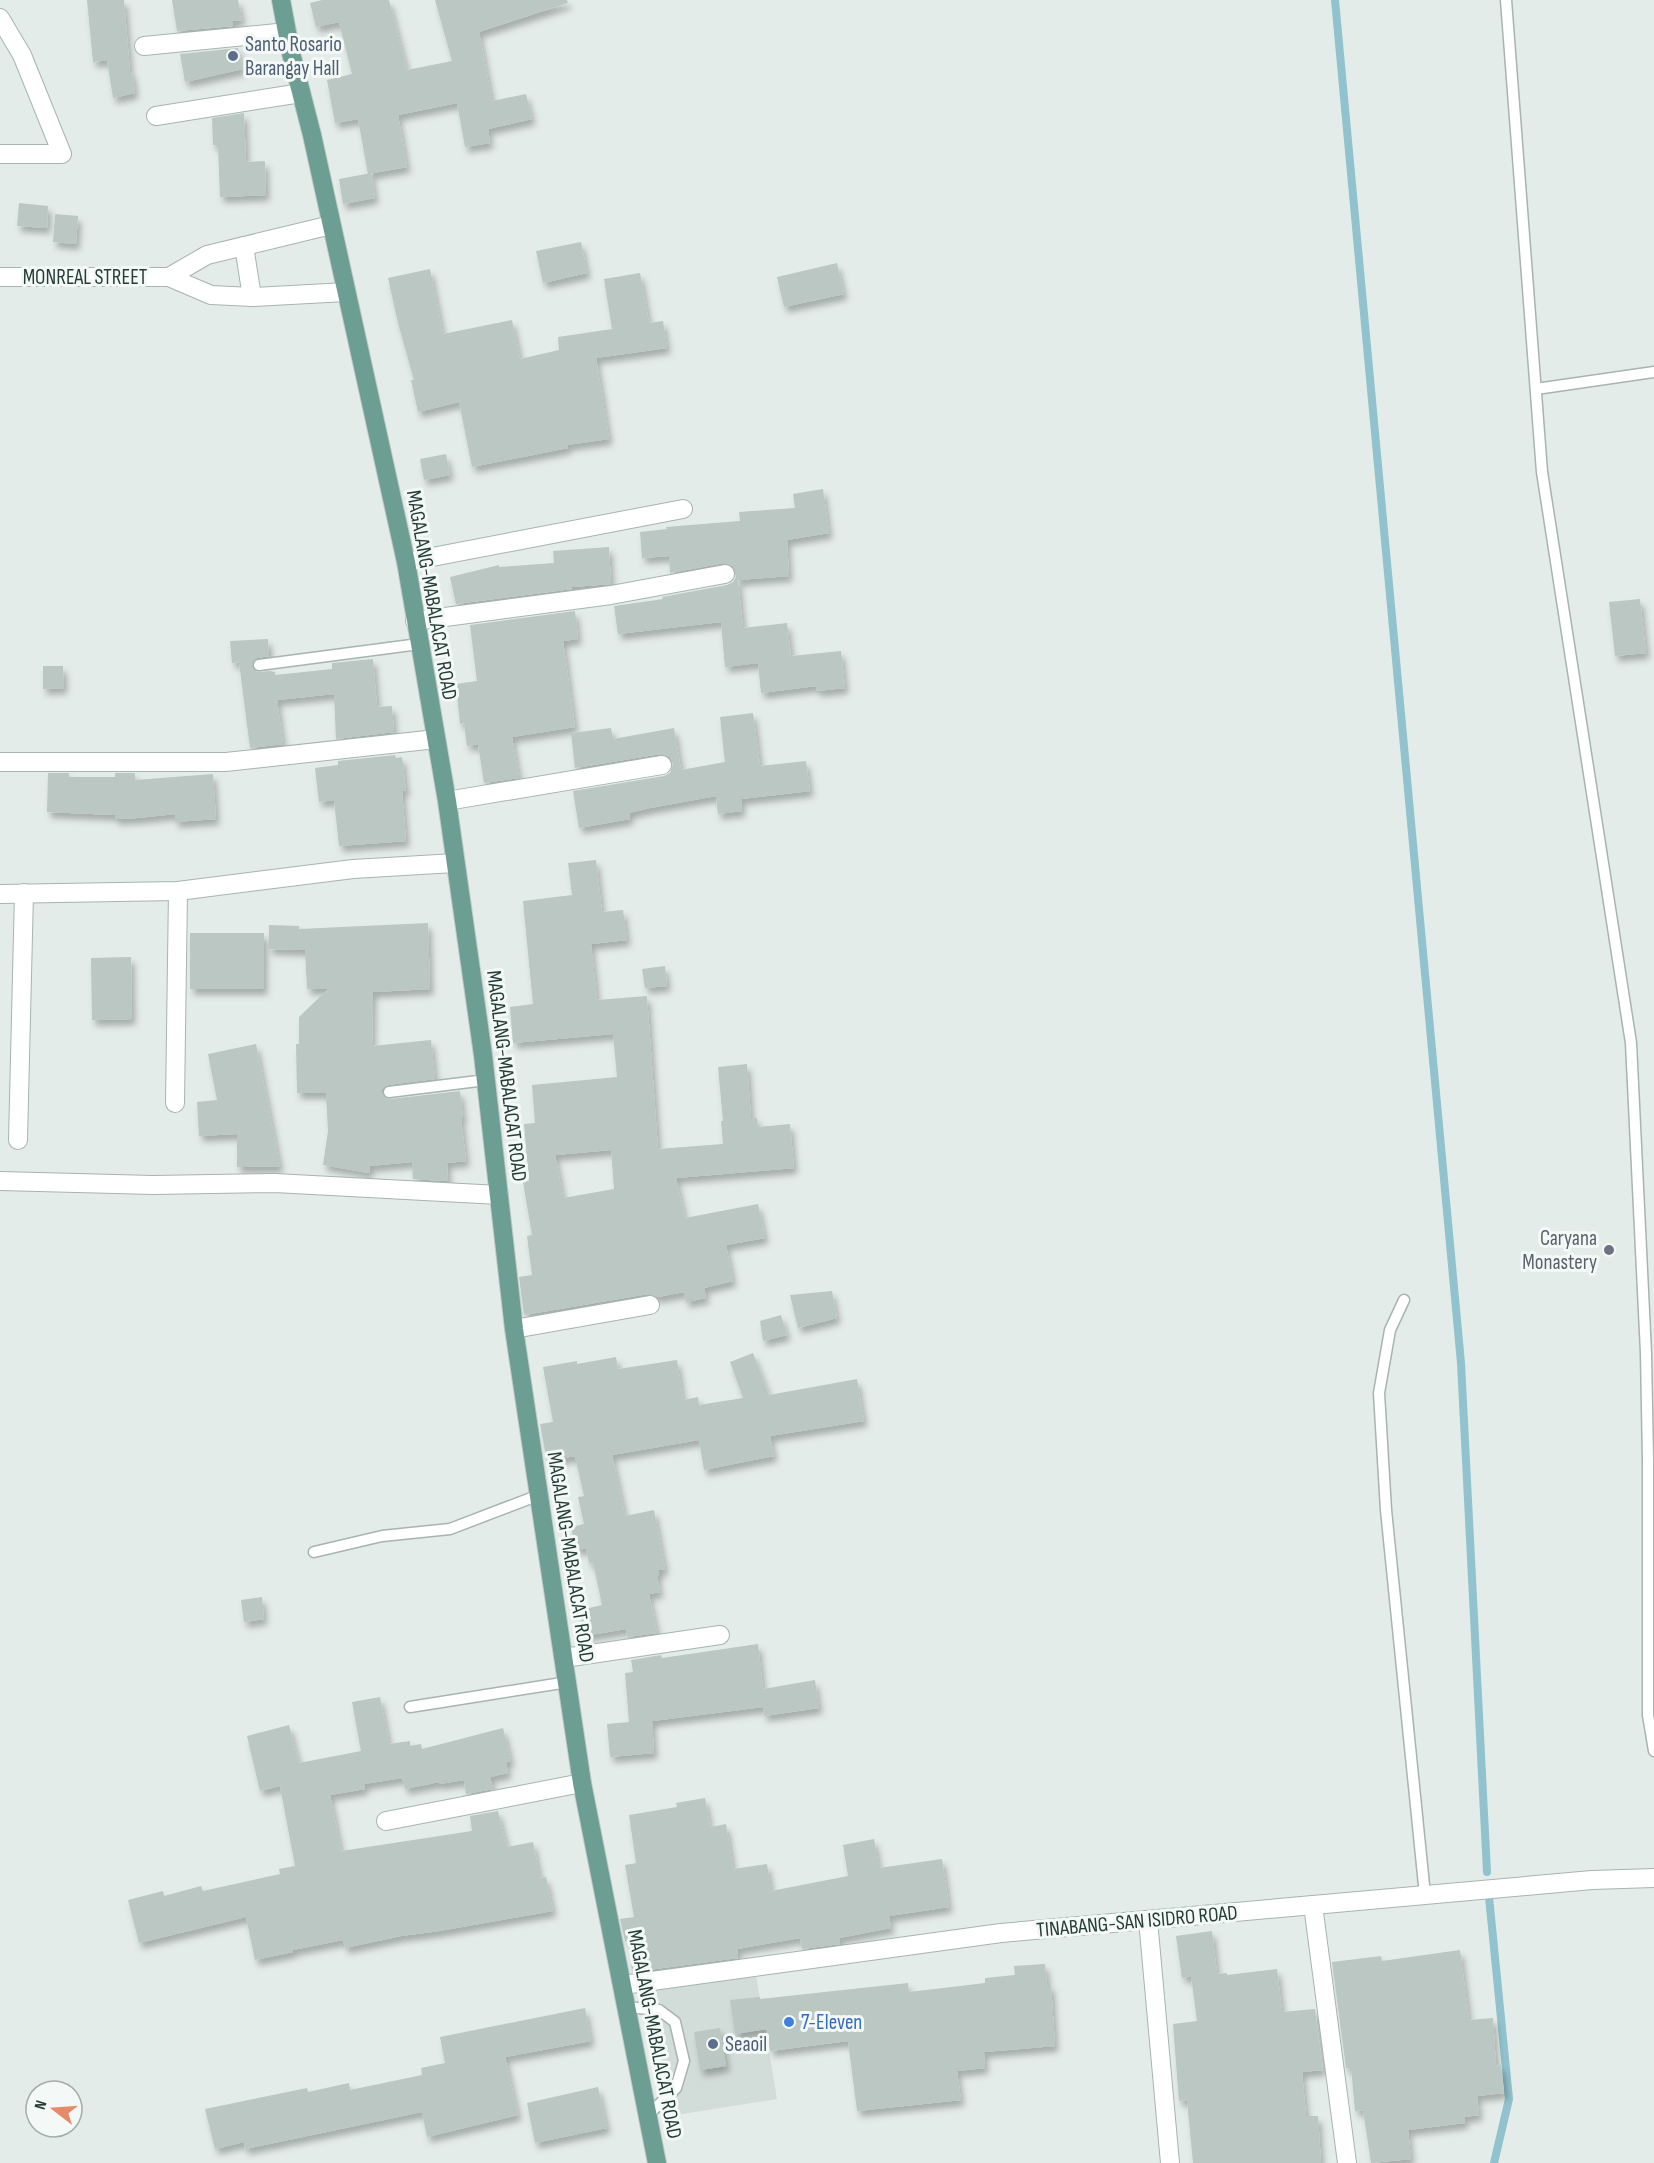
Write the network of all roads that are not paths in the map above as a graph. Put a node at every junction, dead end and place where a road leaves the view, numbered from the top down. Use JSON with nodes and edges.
{"nodes":[{"id":1,"x":281,"y":0,"type":"edge"},
{"id":2,"x":1506,"y":0,"type":"edge"},
{"id":3,"x":0,"y":18,"type":"edge"},
{"id":4,"x":287,"y":32,"type":"junction"},
{"id":5,"x":144,"y":46,"type":"dead end"},
{"id":6,"x":301,"y":93,"type":"junction"},
{"id":7,"x":156,"y":117,"type":"dead end"},
{"id":8,"x":0,"y":154,"type":"edge"},
{"id":9,"x":331,"y":225,"type":"junction"},
{"id":10,"x":244,"y":246,"type":"junction"},
{"id":11,"x":0,"y":277,"type":"edge"},
{"id":12,"x":169,"y":277,"type":"junction"},
{"id":13,"x":346,"y":292,"type":"junction"},
{"id":14,"x":252,"y":297,"type":"junction"},
{"id":15,"x":1654,"y":372,"type":"edge"},
{"id":16,"x":1536,"y":389,"type":"junction"},
{"id":17,"x":683,"y":509,"type":"dead end"},
{"id":18,"x":406,"y":562,"type":"junction"},
{"id":19,"x":725,"y":574,"type":"dead end"},
{"id":20,"x":415,"y":621,"type":"junction"},
{"id":21,"x":419,"y":644,"type":"junction"},
{"id":22,"x":259,"y":665,"type":"dead end"},
{"id":23,"x":436,"y":739,"type":"junction"},
{"id":24,"x":0,"y":762,"type":"edge"},
{"id":25,"x":662,"y":765,"type":"dead end"},
{"id":26,"x":447,"y":801,"type":"junction"},
{"id":27,"x":456,"y":863,"type":"junction"},
{"id":28,"x":178,"y":891,"type":"junction"},
{"id":29,"x":24,"y":893,"type":"junction"},
{"id":30,"x":0,"y":894,"type":"edge"},
{"id":31,"x":486,"y":1080,"type":"junction"},
{"id":32,"x":388,"y":1092,"type":"dead end"},
{"id":33,"x":175,"y":1103,"type":"dead end"},
{"id":34,"x":18,"y":1140,"type":"dead end"},
{"id":35,"x":0,"y":1181,"type":"edge"},
{"id":36,"x":499,"y":1195,"type":"junction"},
{"id":37,"x":1404,"y":1300,"type":"dead end"},
{"id":38,"x":650,"y":1305,"type":"dead end"},
{"id":39,"x":514,"y":1329,"type":"junction"},
{"id":40,"x":1650,"y":1353,"type":"edge"},
{"id":41,"x":539,"y":1495,"type":"junction"},
{"id":42,"x":314,"y":1552,"type":"dead end"},
{"id":43,"x":720,"y":1635,"type":"dead end"},
{"id":44,"x":564,"y":1658,"type":"junction"},
{"id":45,"x":568,"y":1682,"type":"junction"},
{"id":46,"x":410,"y":1707,"type":"dead end"},
{"id":47,"x":1654,"y":1751,"type":"edge"},
{"id":48,"x":582,"y":1783,"type":"junction"},
{"id":49,"x":386,"y":1821,"type":"dead end"},
{"id":50,"x":1654,"y":1878,"type":"edge"},
{"id":51,"x":1425,"y":1895,"type":"junction"},
{"id":52,"x":1313,"y":1905,"type":"junction"},
{"id":53,"x":1148,"y":1920,"type":"junction"},
{"id":54,"x":622,"y":1984,"type":"junction"},
{"id":55,"x":627,"y":2007,"type":"junction"},
{"id":56,"x":649,"y":2114,"type":"junction"},
{"id":57,"x":657,"y":2163,"type":"edge"},
{"id":58,"x":1170,"y":2163,"type":"edge"},
{"id":59,"x":1347,"y":2163,"type":"edge"}],
"edges":[{"from":1,"to":4,"type":"main road","name":"MAGALANG-MABALACAT ROAD"},
{"from":2,"to":16,"type":"lane"},
{"from":3,"to":8,"type":"street"},
{"from":4,"to":5,"type":"street"},
{"from":4,"to":6,"type":"main road","name":"MAGALANG-MABALACAT ROAD"},
{"from":6,"to":7,"type":"street"},
{"from":6,"to":9,"type":"main road","name":"MAGALANG-MABALACAT ROAD"},
{"from":9,"to":10,"type":"street"},
{"from":9,"to":13,"type":"main road","name":"MAGALANG-MABALACAT ROAD"},
{"from":10,"to":12,"type":"street"},
{"from":10,"to":14,"type":"street"},
{"from":11,"to":12,"type":"street","name":"MONREAL STREET"},
{"from":12,"to":14,"type":"street"},
{"from":13,"to":14,"type":"street"},
{"from":13,"to":18,"type":"main road","name":"MAGALANG-MABALACAT ROAD"},
{"from":15,"to":16,"type":"lane"},
{"from":16,"to":40,"type":"lane"},
{"from":17,"to":18,"type":"street"},
{"from":18,"to":20,"type":"main road","name":"MAGALANG-MABALACAT ROAD"},
{"from":19,"to":20,"type":"street"},
{"from":20,"to":21,"type":"main road","name":"MAGALANG-MABALACAT ROAD"},
{"from":21,"to":22,"type":"lane"},
{"from":21,"to":23,"type":"main road","name":"MAGALANG-MABALACAT ROAD"},
{"from":23,"to":24,"type":"street"},
{"from":23,"to":26,"type":"main road","name":"MAGALANG-MABALACAT ROAD"},
{"from":25,"to":26,"type":"street"},
{"from":26,"to":27,"type":"main road","name":"MAGALANG-MABALACAT ROAD"},
{"from":27,"to":28,"type":"street"},
{"from":27,"to":31,"type":"main road","name":"MAGALANG-MABALACAT ROAD"},
{"from":28,"to":29,"type":"street"},
{"from":28,"to":33,"type":"street"},
{"from":29,"to":30,"type":"street"},
{"from":29,"to":34,"type":"street"},
{"from":31,"to":32,"type":"lane"},
{"from":31,"to":36,"type":"main road","name":"MAGALANG-MABALACAT ROAD"},
{"from":35,"to":36,"type":"street"},
{"from":36,"to":39,"type":"main road","name":"MAGALANG-MABALACAT ROAD"},
{"from":37,"to":51,"type":"lane"},
{"from":38,"to":39,"type":"street"},
{"from":39,"to":41,"type":"main road","name":"MAGALANG-MABALACAT ROAD"},
{"from":40,"to":47,"type":"lane"},
{"from":41,"to":42,"type":"lane"},
{"from":41,"to":44,"type":"main road","name":"MAGALANG-MABALACAT ROAD"},
{"from":43,"to":44,"type":"street"},
{"from":44,"to":45,"type":"main road","name":"MAGALANG-MABALACAT ROAD"},
{"from":45,"to":46,"type":"lane"},
{"from":45,"to":48,"type":"main road","name":"MAGALANG-MABALACAT ROAD"},
{"from":48,"to":49,"type":"street"},
{"from":48,"to":54,"type":"main road","name":"MAGALANG-MABALACAT ROAD"},
{"from":50,"to":51,"type":"street","name":"TINABANG-SAN ISIDRO ROAD"},
{"from":51,"to":52,"type":"street","name":"TINABANG-SAN ISIDRO ROAD"},
{"from":52,"to":53,"type":"street","name":"TINABANG-SAN ISIDRO ROAD"},
{"from":52,"to":59,"type":"street"},
{"from":53,"to":54,"type":"street","name":"TINABANG-SAN ISIDRO ROAD"},
{"from":53,"to":58,"type":"street"},
{"from":54,"to":55,"type":"main road","name":"MAGALANG-MABALACAT ROAD"},
{"from":55,"to":56,"type":"main road","name":"MAGALANG-MABALACAT ROAD"},
{"from":55,"to":56,"type":"lane"},
{"from":56,"to":57,"type":"main road","name":"MAGALANG-MABALACAT ROAD"}]}
